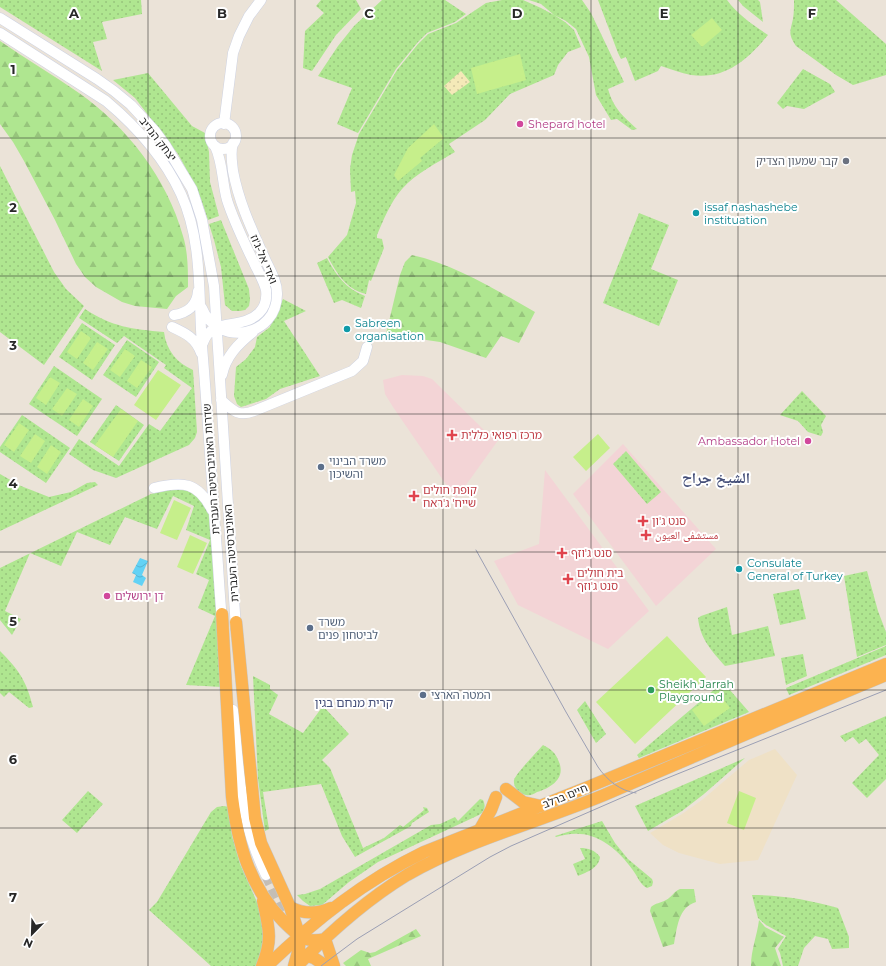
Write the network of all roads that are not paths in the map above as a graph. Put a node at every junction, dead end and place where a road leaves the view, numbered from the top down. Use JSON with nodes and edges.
{"nodes":[{"id":1,"x":261,"y":0,"type":"edge"},
{"id":2,"x":0,"y":18,"type":"edge"},
{"id":3,"x":0,"y":33,"type":"edge"},
{"id":4,"x":224,"y":124,"type":"junction"},
{"id":5,"x":233,"y":144,"type":"junction"},
{"id":6,"x":215,"y":146,"type":"junction"},
{"id":7,"x":199,"y":270,"type":"junction"},
{"id":8,"x":201,"y":306,"type":"junction"},
{"id":9,"x":174,"y":315,"type":"dead end"},
{"id":10,"x":201,"y":324,"type":"joint"},
{"id":11,"x":217,"y":326,"type":"junction"},
{"id":12,"x":172,"y":327,"type":"dead end"},
{"id":13,"x":260,"y":327,"type":"junction"},
{"id":14,"x":202,"y":344,"type":"junction"},
{"id":15,"x":367,"y":347,"type":"dead end"},
{"id":16,"x":203,"y":360,"type":"junction"},
{"id":17,"x":220,"y":385,"type":"junction"},
{"id":18,"x":221,"y":400,"type":"junction"},
{"id":19,"x":154,"y":488,"type":"dead end"},
{"id":20,"x":214,"y":516,"type":"junction"},
{"id":21,"x":222,"y":614,"type":"junction"},
{"id":22,"x":236,"y":622,"type":"junction"},
{"id":23,"x":886,"y":664,"type":"edge"},
{"id":24,"x":886,"y":676,"type":"edge"},
{"id":25,"x":240,"y":780,"type":"junction"},
{"id":26,"x":506,"y":789,"type":"dead end"},
{"id":27,"x":496,"y":797,"type":"dead end"},
{"id":28,"x":541,"y":806,"type":"junction"},
{"id":29,"x":479,"y":831,"type":"junction"},
{"id":30,"x":266,"y":876,"type":"tunnel mouth"},
{"id":31,"x":262,"y":896,"type":"junction"},
{"id":32,"x":339,"y":904,"type":"junction"},
{"id":33,"x":290,"y":907,"type":"junction"},
{"id":34,"x":304,"y":939,"type":"junction"},
{"id":35,"x":325,"y":939,"type":"junction"},
{"id":36,"x":277,"y":957,"type":"junction"},
{"id":37,"x":305,"y":958,"type":"edge"},
{"id":38,"x":262,"y":966,"type":"edge"},
{"id":39,"x":267,"y":966,"type":"edge"},
{"id":40,"x":294,"y":966,"type":"edge"},
{"id":41,"x":297,"y":966,"type":"edge"},
{"id":42,"x":326,"y":966,"type":"edge"},
{"id":43,"x":334,"y":966,"type":"edge"}],
"edges":[{"from":1,"to":4,"type":"main road"},
{"from":2,"to":11,"type":"main road","name":"יצחק הנדיב"},
{"from":3,"to":7,"type":"main road","name":"יצחק הנדיב"},
{"from":4,"to":5,"type":"main road"},
{"from":4,"to":6,"type":"main road"},
{"from":5,"to":6,"type":"main road"},
{"from":5,"to":13,"type":"main road","name":"ואדי אל-ג'וז"},
{"from":6,"to":11,"type":"main road","name":"ואדי אל-ג'וז"},
{"from":7,"to":8,"type":"main road","name":"יצחק הנדיב"},
{"from":7,"to":9,"type":"main road"},
{"from":8,"to":10,"type":"main road","name":"יצחק הנדיב"},
{"from":8,"to":11,"type":"main road"},
{"from":10,"to":14,"type":"main road","name":"שדרות האוניברסיטה העברית"},
{"from":11,"to":13,"type":"main road"},
{"from":11,"to":14,"type":"main road"},
{"from":11,"to":17,"type":"main road","name":"האוניברסיטה העברית"},
{"from":12,"to":16,"type":"main road"},
{"from":13,"to":17,"type":"main road","name":"ואדי אל-ג'וז"},
{"from":14,"to":16,"type":"main road","name":"שדרות האוניברסיטה העברית"},
{"from":15,"to":18,"type":"main road"},
{"from":16,"to":20,"type":"main road","name":"שדרות האוניברסיטה העברית"},
{"from":17,"to":18,"type":"main road","name":"האוניברסיטה העברית"},
{"from":18,"to":22,"type":"main road","name":"האוניברסיטה העברית"},
{"from":19,"to":20,"type":"main road"},
{"from":20,"to":21,"type":"main road","name":"שדרות האוניברסיטה העברית"},
{"from":21,"to":25,"type":"main road","name":"האוניברסיטה העברית"},
{"from":21,"to":31,"type":"highway"},
{"from":22,"to":25,"type":"main road","name":"האוניברסיטה העברית"},
{"from":22,"to":33,"type":"highway"},
{"from":23,"to":28,"type":"highway","name":"חיים ברלב"},
{"from":24,"to":35,"type":"highway","name":"חיים ברלב"},
{"from":25,"to":30,"type":"main road","name":"האוניברסיטה העברית"},
{"from":26,"to":28,"type":"highway"},
{"from":27,"to":29,"type":"highway"},
{"from":28,"to":29,"type":"highway","name":"חיים ברלב"},
{"from":29,"to":32,"type":"highway","name":"חיים ברלב"},
{"from":31,"to":34,"type":"highway"},
{"from":31,"to":38,"type":"highway"},
{"from":32,"to":33,"type":"highway"},
{"from":32,"to":34,"type":"highway","name":"חיים ברלב"},
{"from":33,"to":34,"type":"highway"},
{"from":34,"to":35,"type":"highway"},
{"from":34,"to":36,"type":"highway","name":"חיים ברלב"},
{"from":34,"to":37,"type":"highway"},
{"from":35,"to":37,"type":"highway","name":"חיים ברלב"},
{"from":35,"to":43,"type":"highway"},
{"from":36,"to":37,"type":"highway"},
{"from":36,"to":39,"type":"highway","name":"חיים ברלב"},
{"from":37,"to":40,"type":"highway"},
{"from":37,"to":41,"type":"highway","name":"חיים ברלב"},
{"from":37,"to":42,"type":"highway"}]}
